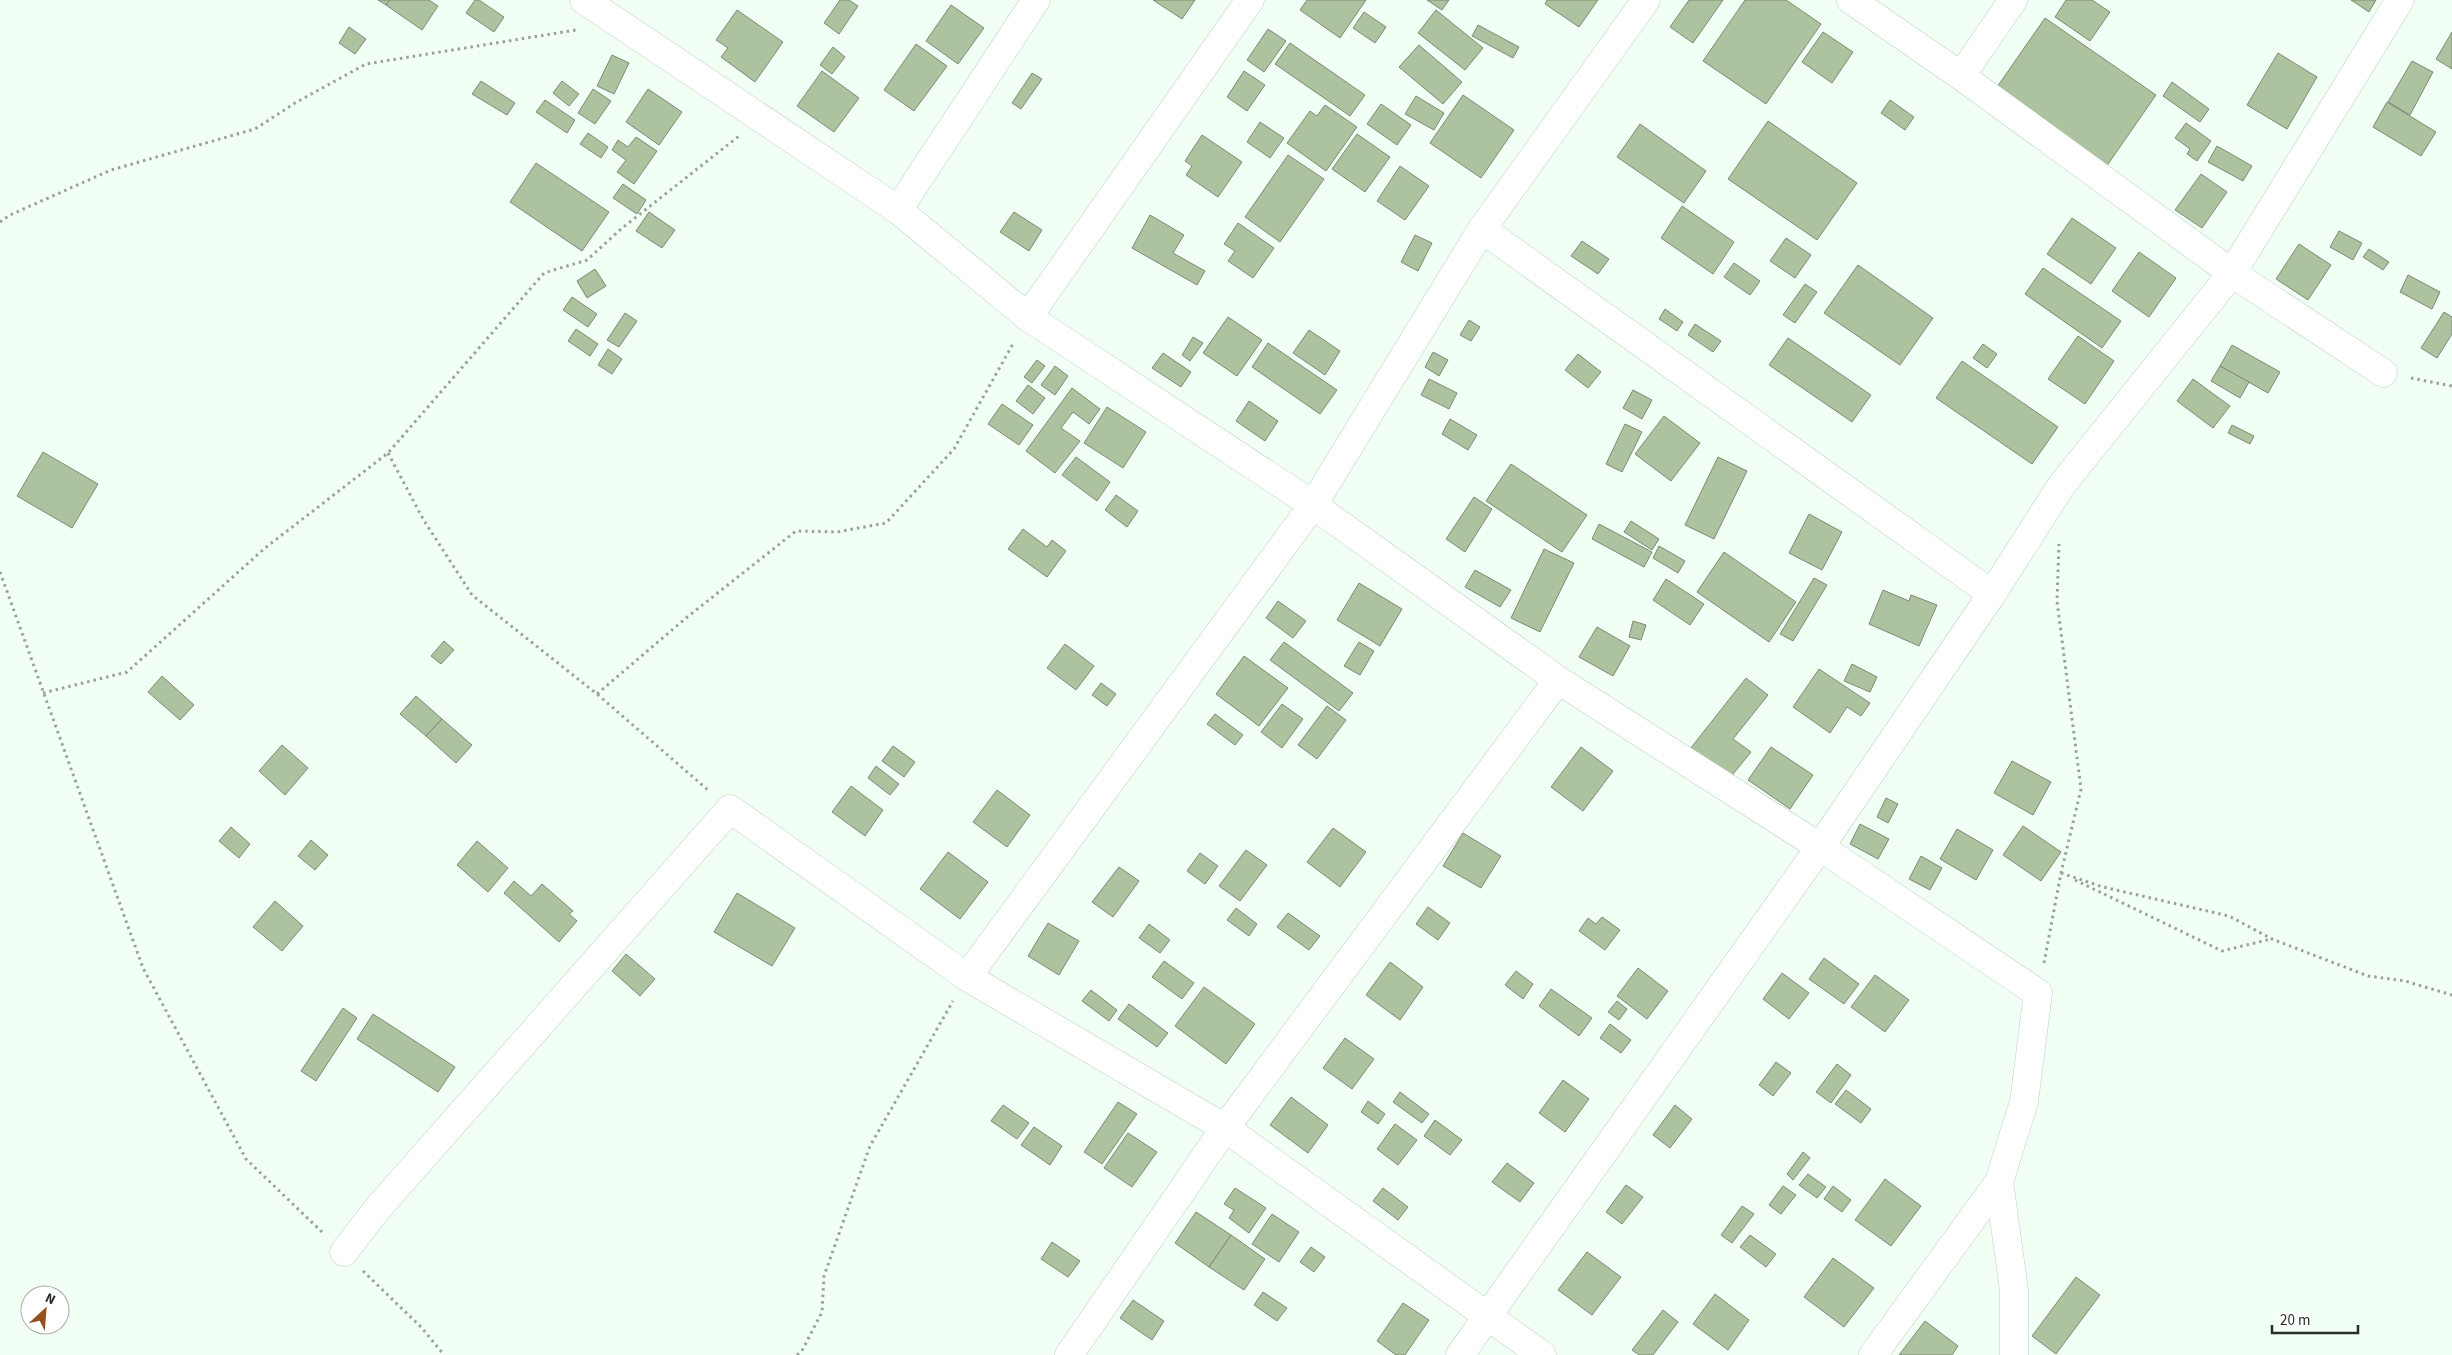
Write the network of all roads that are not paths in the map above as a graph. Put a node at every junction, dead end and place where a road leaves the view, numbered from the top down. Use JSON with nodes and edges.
{"nodes":[{"id":1,"x":584,"y":0,"type":"edge"},
{"id":2,"x":1036,"y":0,"type":"edge"},
{"id":3,"x":1250,"y":0,"type":"edge"},
{"id":4,"x":1646,"y":0,"type":"edge"},
{"id":5,"x":1851,"y":0,"type":"edge"},
{"id":6,"x":2013,"y":0,"type":"edge"},
{"id":7,"x":2400,"y":0,"type":"edge"},
{"id":8,"x":1961,"y":76,"type":"junction"},
{"id":9,"x":898,"y":210,"type":"junction"},
{"id":10,"x":1482,"y":229,"type":"junction"},
{"id":11,"x":2232,"y":273,"type":"junction"},
{"id":12,"x":1028,"y":317,"type":"junction"},
{"id":13,"x":2383,"y":373,"type":"road end"},
{"id":14,"x":1313,"y":504,"type":"junction"},
{"id":15,"x":1992,"y":594,"type":"junction"},
{"id":16,"x":1558,"y":680,"type":"junction"},
{"id":17,"x":1820,"y":847,"type":"junction"},
{"id":18,"x":968,"y":977,"type":"junction"},
{"id":19,"x":1225,"y":1128,"type":"junction"},
{"id":20,"x":1999,"y":1182,"type":"junction"},
{"id":21,"x":344,"y":1252,"type":"road end"},
{"id":22,"x":1488,"y":1315,"type":"junction"},
{"id":23,"x":1069,"y":1355,"type":"edge"},
{"id":24,"x":1460,"y":1355,"type":"edge"},
{"id":25,"x":1542,"y":1355,"type":"edge"},
{"id":26,"x":1873,"y":1355,"type":"edge"},
{"id":27,"x":2014,"y":1355,"type":"edge"}],
"edges":[{"from":1,"to":9,"type":"street"},
{"from":2,"to":9,"type":"street"},
{"from":3,"to":12,"type":"street"},
{"from":4,"to":10,"type":"street"},
{"from":5,"to":8,"type":"street"},
{"from":6,"to":8,"type":"street"},
{"from":7,"to":11,"type":"street"},
{"from":8,"to":11,"type":"street"},
{"from":9,"to":12,"type":"street"},
{"from":10,"to":14,"type":"street"},
{"from":10,"to":15,"type":"street"},
{"from":11,"to":13,"type":"street"},
{"from":11,"to":15,"type":"street"},
{"from":12,"to":14,"type":"street"},
{"from":14,"to":16,"type":"street"},
{"from":14,"to":18,"type":"street"},
{"from":15,"to":17,"type":"street"},
{"from":16,"to":17,"type":"street"},
{"from":16,"to":19,"type":"street"},
{"from":17,"to":20,"type":"street"},
{"from":17,"to":22,"type":"street"},
{"from":18,"to":19,"type":"street"},
{"from":18,"to":21,"type":"street"},
{"from":19,"to":22,"type":"street"},
{"from":19,"to":23,"type":"street"},
{"from":20,"to":26,"type":"street"},
{"from":20,"to":27,"type":"street"},
{"from":22,"to":24,"type":"street"},
{"from":22,"to":25,"type":"street"}]}
